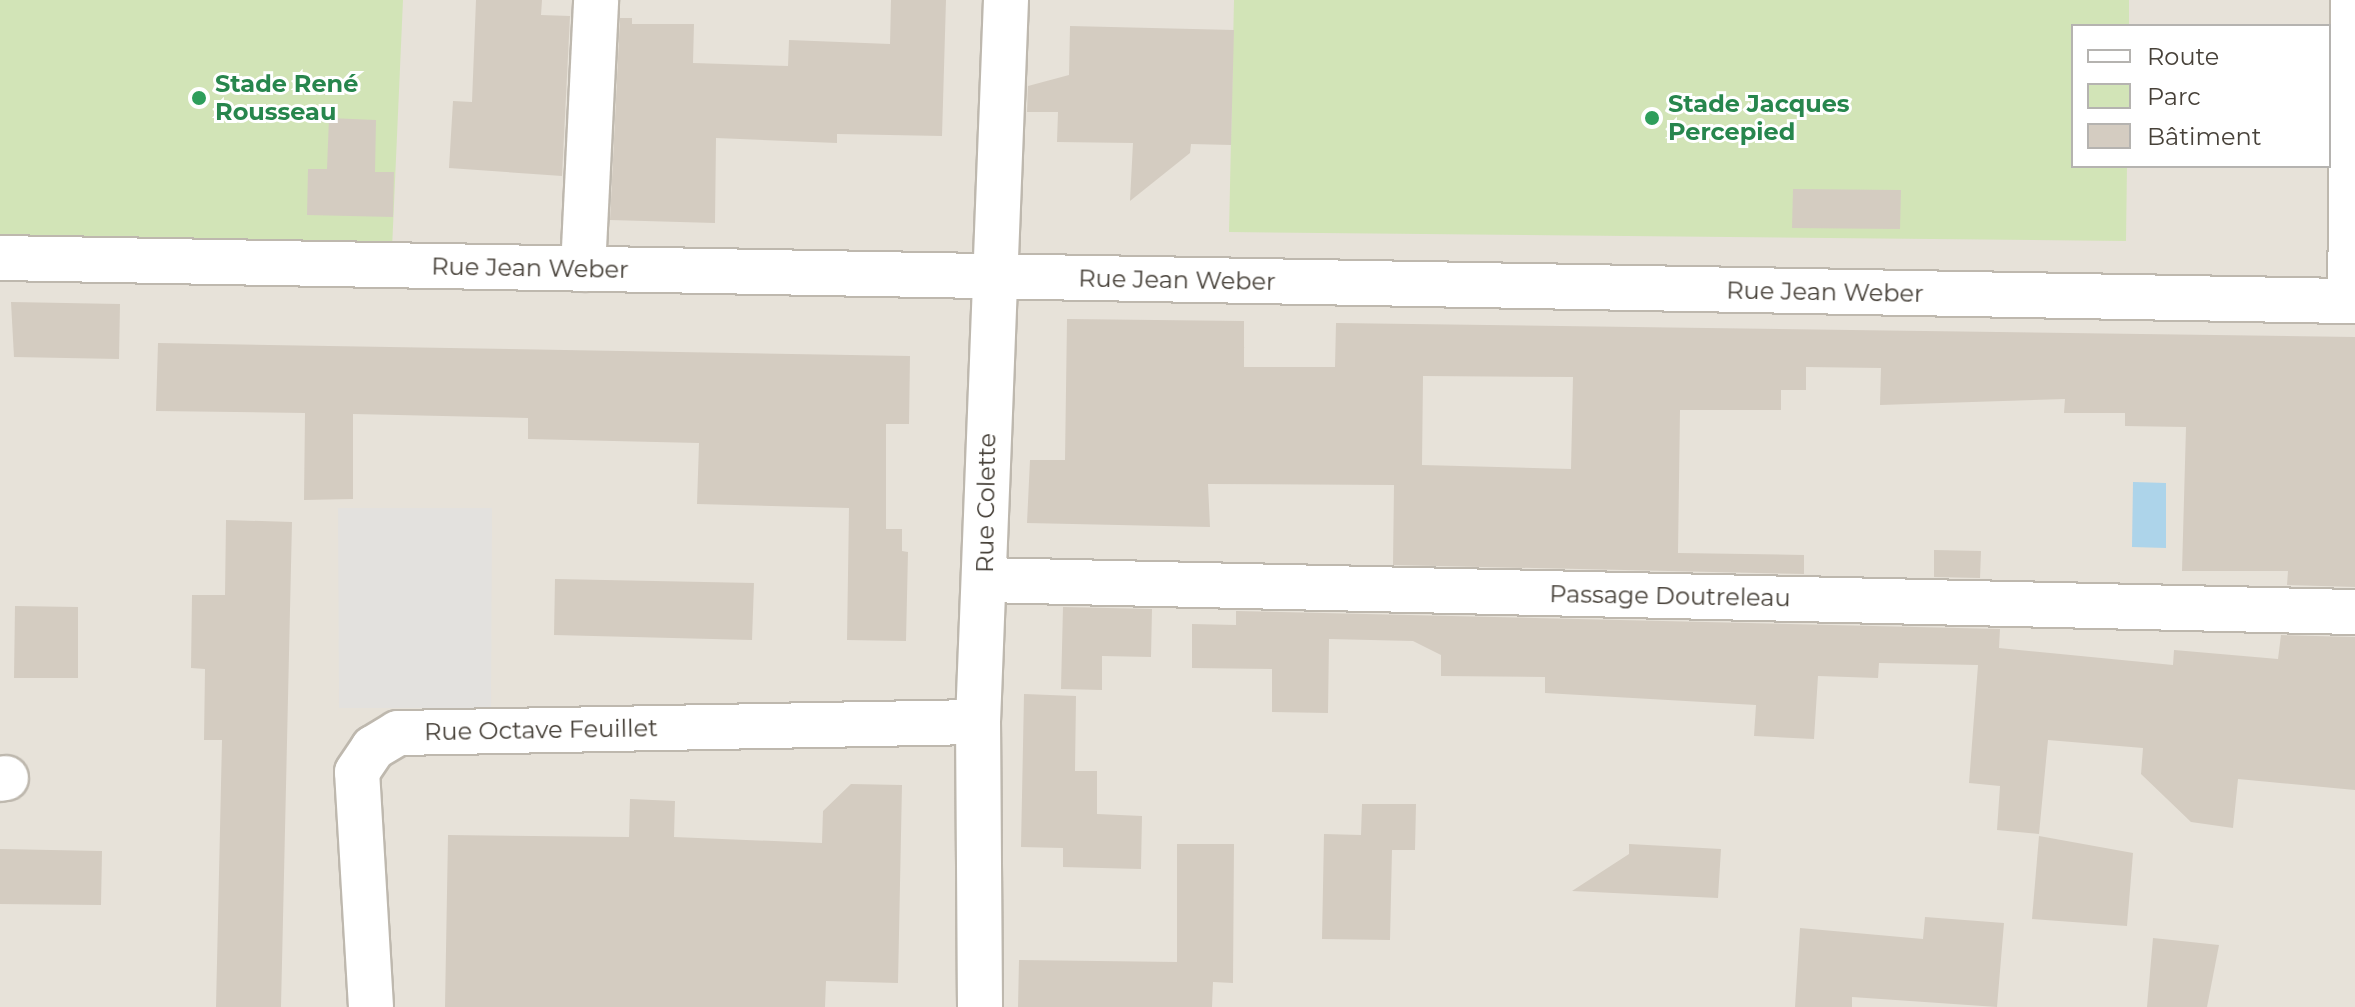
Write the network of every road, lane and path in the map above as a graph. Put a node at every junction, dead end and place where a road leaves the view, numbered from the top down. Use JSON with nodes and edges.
{"nodes":[{"id":1,"x":596,"y":0,"type":"edge"},
{"id":2,"x":1006,"y":0,"type":"edge"},
{"id":3,"x":2353,"y":0,"type":"edge"},
{"id":4,"x":0,"y":258,"type":"edge"},
{"id":5,"x":583,"y":269,"type":"junction"},
{"id":6,"x":999,"y":276,"type":"junction"},
{"id":7,"x":2352,"y":301,"type":"edge"},
{"id":8,"x":985,"y":580,"type":"junction"},
{"id":9,"x":2355,"y":612,"type":"edge"},
{"id":10,"x":978,"y":722,"type":"junction"},
{"id":11,"x":371,"y":1007,"type":"edge"},
{"id":12,"x":980,"y":1007,"type":"edge"}],
"edges":[{"from":1,"to":5,"type":"street"},
{"from":2,"to":6,"type":"street","name":"Rue Colette"},
{"from":3,"to":7,"type":"street"},
{"from":4,"to":5,"type":"street","name":"Rue Jean Weber"},
{"from":5,"to":6,"type":"street","name":"Rue Jean Weber"},
{"from":6,"to":7,"type":"street","name":"Rue Jean Weber"},
{"from":6,"to":8,"type":"street","name":"Rue Colette"},
{"from":8,"to":9,"type":"street","name":"Passage Doutreleau"},
{"from":8,"to":10,"type":"street","name":"Rue Colette"},
{"from":10,"to":11,"type":"street","name":"Rue Octave Feuillet"},
{"from":10,"to":12,"type":"street","name":"Rue Colette"}]}
